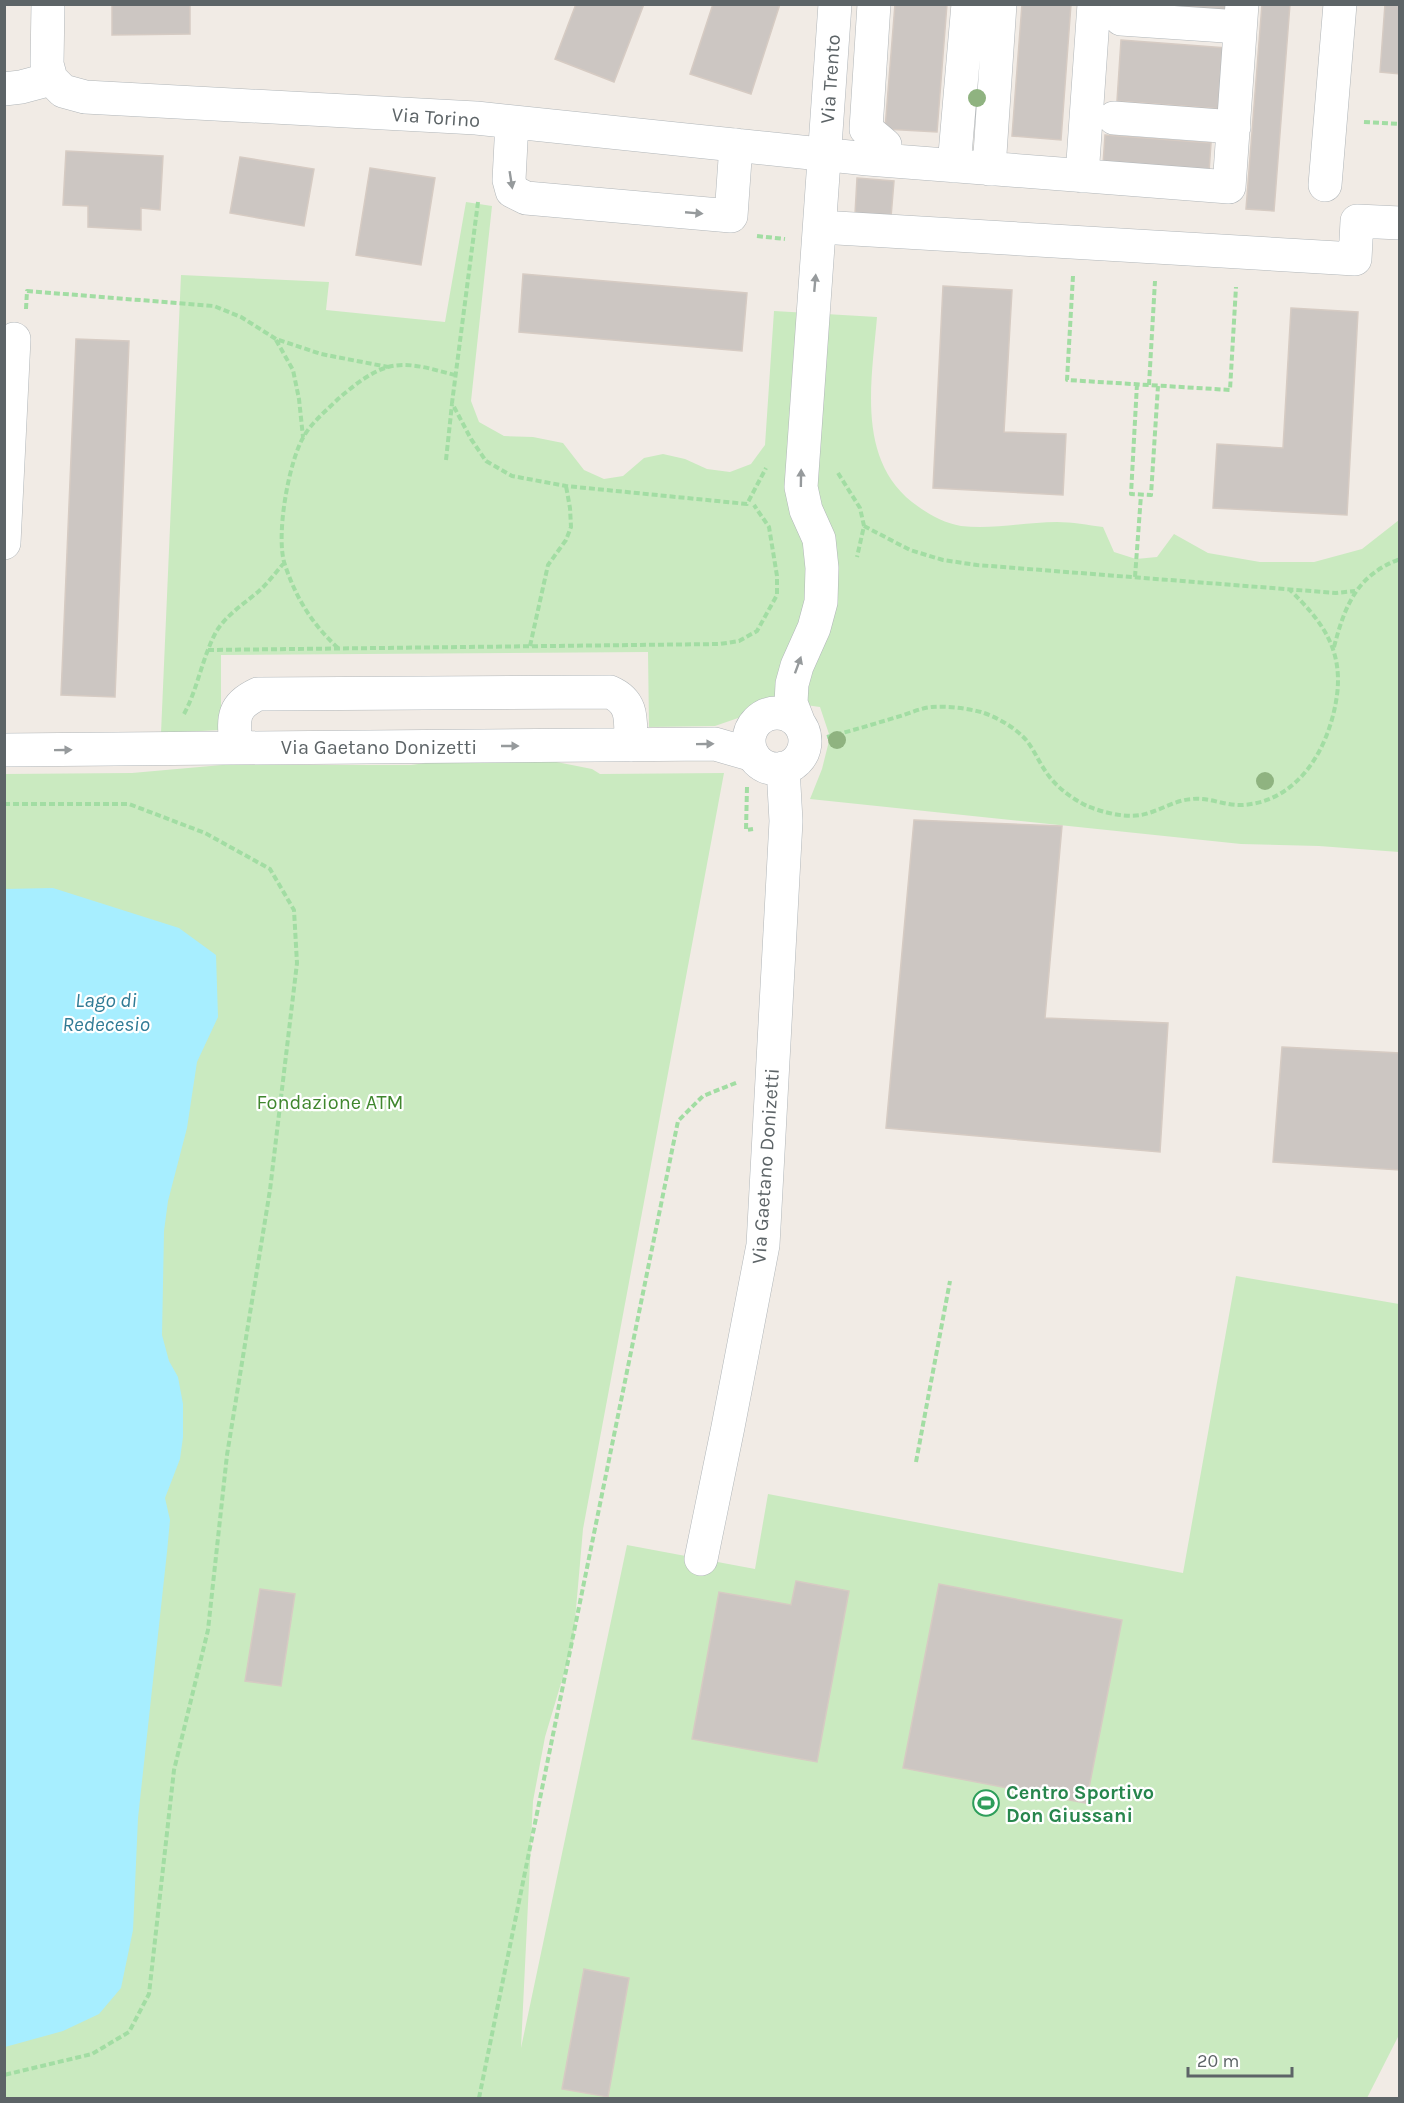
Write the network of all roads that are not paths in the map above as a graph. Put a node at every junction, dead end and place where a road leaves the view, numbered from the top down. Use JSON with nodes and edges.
{"nodes":[{"id":1,"x":48,"y":4,"type":"edge"},
{"id":2,"x":835,"y":4,"type":"edge"},
{"id":3,"x":874,"y":4,"type":"edge"},
{"id":4,"x":968,"y":4,"type":"edge"},
{"id":5,"x":1000,"y":4,"type":"edge"},
{"id":6,"x":1340,"y":4,"type":"edge"},
{"id":7,"x":1107,"y":12,"type":"edge"},
{"id":8,"x":1241,"y":16,"type":"edge"},
{"id":9,"x":51,"y":79,"type":"junction"},
{"id":10,"x":4,"y":89,"type":"edge"},
{"id":11,"x":1114,"y":118,"type":"dead end"},
{"id":12,"x":512,"y":122,"type":"junction"},
{"id":13,"x":1234,"y":127,"type":"junction"},
{"id":14,"x":736,"y":145,"type":"junction"},
{"id":15,"x":825,"y":154,"type":"junction"},
{"id":16,"x":883,"y":160,"type":"junction"},
{"id":17,"x":954,"y":166,"type":"junction"},
{"id":18,"x":989,"y":169,"type":"junction"},
{"id":19,"x":1082,"y":176,"type":"junction"},
{"id":20,"x":1325,"y":185,"type":"dead end"},
{"id":21,"x":1400,"y":223,"type":"edge"},
{"id":22,"x":805,"y":233,"type":"junction"},
{"id":23,"x":14,"y":339,"type":"road end"},
{"id":24,"x":7,"y":414,"type":"edge"},
{"id":25,"x":4,"y":543,"type":"edge"},
{"id":26,"x":811,"y":730,"type":"junction"},
{"id":27,"x":631,"y":745,"type":"junction"},
{"id":28,"x":236,"y":748,"type":"junction"},
{"id":29,"x":4,"y":750,"type":"edge"},
{"id":30,"x":753,"y":755,"type":"junction"},
{"id":31,"x":783,"y":768,"type":"junction"},
{"id":32,"x":700,"y":1559,"type":"dead end"}],
"edges":[{"from":1,"to":9,"type":"street"},
{"from":2,"to":15,"type":"street","name":"Via Trento"},
{"from":3,"to":16,"type":"street"},
{"from":4,"to":17,"type":"street"},
{"from":5,"to":18,"type":"street"},
{"from":6,"to":20,"type":"street"},
{"from":7,"to":8,"type":"street"},
{"from":7,"to":19,"type":"street"},
{"from":8,"to":13,"type":"street"},
{"from":9,"to":10,"type":"street"},
{"from":9,"to":12,"type":"street","name":"Via Torino"},
{"from":11,"to":13,"type":"street"},
{"from":12,"to":14,"type":"street","name":"Via Torino"},
{"from":12,"to":14,"type":"street","one_way":true},
{"from":13,"to":19,"type":"street","name":"Via Torino"},
{"from":14,"to":15,"type":"street","name":"Via Torino"},
{"from":15,"to":16,"type":"street","name":"Via Torino"},
{"from":15,"to":22,"type":"street","name":"Via Trento"},
{"from":16,"to":17,"type":"street","name":"Via Torino"},
{"from":17,"to":18,"type":"street","name":"Via Torino"},
{"from":18,"to":19,"type":"street","name":"Via Torino"},
{"from":21,"to":22,"type":"street"},
{"from":26,"to":22,"type":"street","name":"Via Trento","one_way":true},
{"from":23,"to":24,"type":"street"},
{"from":24,"to":25,"type":"street"},
{"from":26,"to":30,"type":"street"},
{"from":26,"to":31,"type":"street","name":"Via Trento"},
{"from":28,"to":27,"type":"street","name":"Via Gaetano Donizetti","one_way":true},
{"from":27,"to":28,"type":"street"},
{"from":27,"to":30,"type":"street","name":"Via Gaetano Donizetti","one_way":true},
{"from":29,"to":28,"type":"street","name":"Via Gaetano Donizetti","one_way":true},
{"from":30,"to":31,"type":"street","name":"Via Gaetano Donizetti"},
{"from":31,"to":32,"type":"street","name":"Via Gaetano Donizetti"}]}
